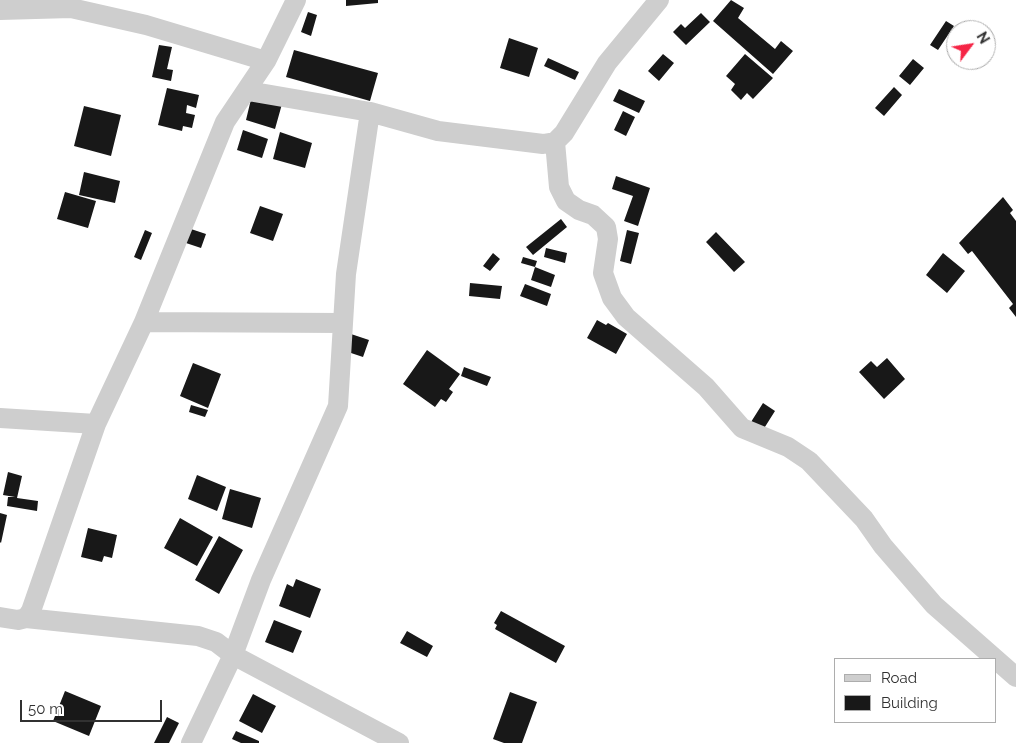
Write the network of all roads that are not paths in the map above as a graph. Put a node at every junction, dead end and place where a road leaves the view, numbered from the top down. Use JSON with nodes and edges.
{"nodes":[{"id":1,"x":296,"y":0,"type":"edge"},
{"id":2,"x":659,"y":0,"type":"edge"},
{"id":3,"x":0,"y":10,"type":"edge"},
{"id":4,"x":266,"y":61,"type":"junction"},
{"id":5,"x":248,"y":91,"type":"junction"},
{"id":6,"x":370,"y":112,"type":"junction"},
{"id":7,"x":555,"y":142,"type":"junction"},
{"id":8,"x":144,"y":322,"type":"junction"},
{"id":9,"x":342,"y":323,"type":"junction"},
{"id":10,"x":0,"y":418,"type":"edge"},
{"id":11,"x":96,"y":424,"type":"junction"},
{"id":12,"x":0,"y":618,"type":"edge"},
{"id":13,"x":26,"y":618,"type":"junction"},
{"id":14,"x":233,"y":655,"type":"junction"},
{"id":15,"x":994,"y":658,"type":"edge"},
{"id":16,"x":996,"y":660,"type":"edge"},
{"id":17,"x":1016,"y":677,"type":"edge"},
{"id":18,"x":191,"y":743,"type":"edge"},
{"id":19,"x":399,"y":743,"type":"edge"}],
"edges":[{"from":1,"to":4,"type":"street"},
{"from":2,"to":7,"type":"street"},
{"from":3,"to":4,"type":"street"},
{"from":4,"to":5,"type":"street"},
{"from":5,"to":6,"type":"street"},
{"from":5,"to":8,"type":"street"},
{"from":6,"to":7,"type":"street"},
{"from":6,"to":9,"type":"street"},
{"from":7,"to":15,"type":"street"},
{"from":8,"to":9,"type":"street"},
{"from":8,"to":11,"type":"street"},
{"from":9,"to":14,"type":"street"},
{"from":10,"to":11,"type":"street"},
{"from":11,"to":13,"type":"street"},
{"from":12,"to":13,"type":"street"},
{"from":13,"to":14,"type":"street"},
{"from":14,"to":18,"type":"street"},
{"from":14,"to":19,"type":"street"},
{"from":16,"to":17,"type":"street"}]}
